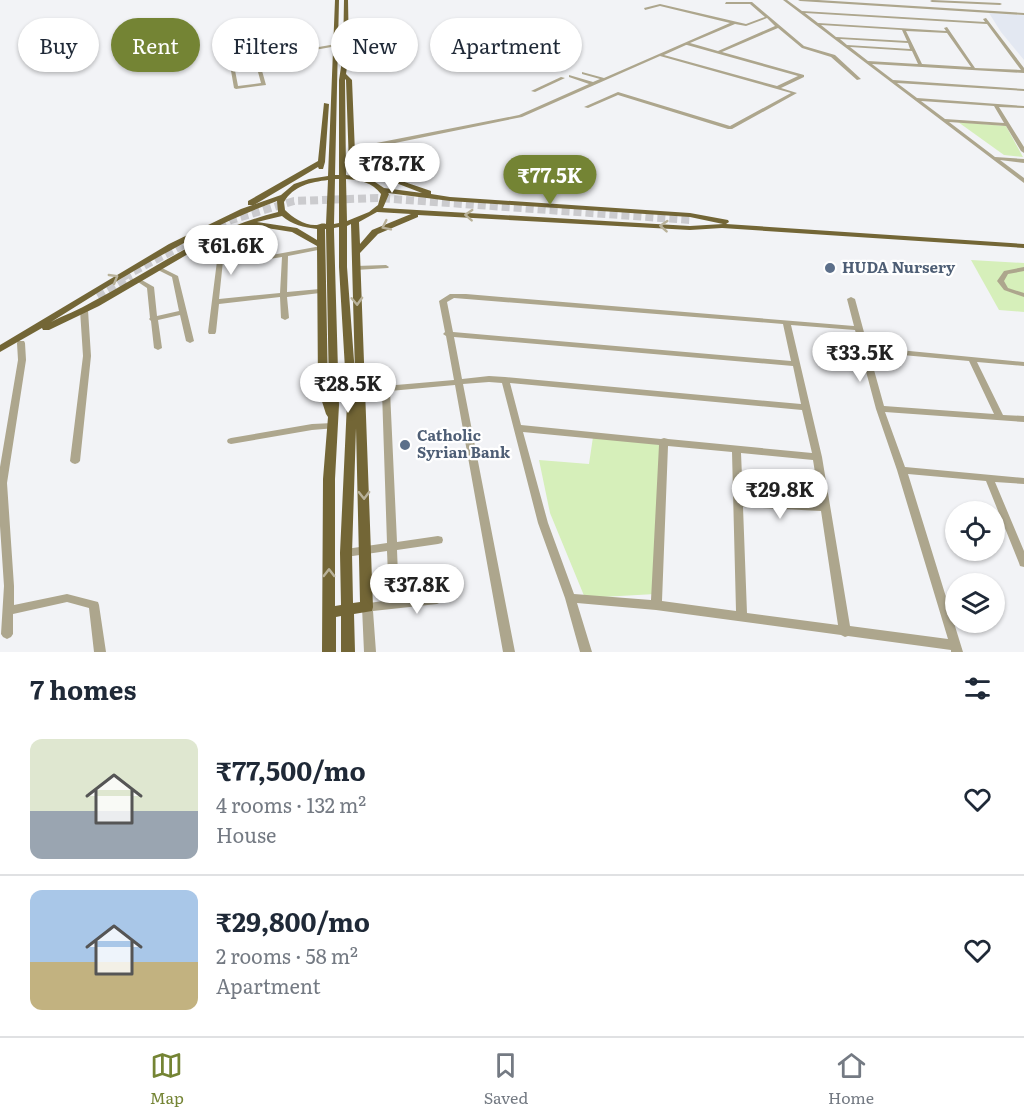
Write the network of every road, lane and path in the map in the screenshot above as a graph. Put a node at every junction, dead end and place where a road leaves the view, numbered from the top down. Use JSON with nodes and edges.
{"nodes":[{"id":1,"x":337,"y":0,"type":"edge"},
{"id":2,"x":346,"y":0,"type":"edge"},
{"id":3,"x":785,"y":0,"type":"edge"},
{"id":4,"x":790,"y":0,"type":"edge"},
{"id":5,"x":802,"y":0,"type":"edge"},
{"id":6,"x":870,"y":0,"type":"edge"},
{"id":7,"x":911,"y":0,"type":"edge"},
{"id":8,"x":931,"y":0,"type":"edge"},
{"id":9,"x":997,"y":0,"type":"edge"},
{"id":10,"x":959,"y":1,"type":"edge"},
{"id":11,"x":979,"y":2,"type":"edge"},
{"id":12,"x":726,"y":3,"type":"dead end"},
{"id":13,"x":1000,"y":4,"type":"junction"},
{"id":14,"x":873,"y":5,"type":"junction"},
{"id":15,"x":915,"y":8,"type":"junction"},
{"id":16,"x":645,"y":9,"type":"dead end"},
{"id":17,"x":937,"y":9,"type":"junction"},
{"id":18,"x":979,"y":11,"type":"junction"},
{"id":19,"x":801,"y":12,"type":"junction"},
{"id":20,"x":1007,"y":13,"type":"junction"},
{"id":21,"x":1024,"y":14,"type":"edge"},
{"id":22,"x":767,"y":17,"type":"junction"},
{"id":23,"x":337,"y":18,"type":"edge"},
{"id":24,"x":940,"y":20,"type":"junction"},
{"id":25,"x":735,"y":22,"type":"junction"},
{"id":26,"x":988,"y":22,"type":"junction"},
{"id":27,"x":816,"y":24,"type":"junction"},
{"id":28,"x":778,"y":26,"type":"junction"},
{"id":29,"x":903,"y":29,"type":"junction"},
{"id":30,"x":949,"y":32,"type":"junction"},
{"id":31,"x":834,"y":38,"type":"junction"},
{"id":32,"x":909,"y":42,"type":"junction"},
{"id":33,"x":688,"y":44,"type":"junction"},
{"id":34,"x":845,"y":46,"type":"junction"},
{"id":35,"x":913,"y":50,"type":"junction"},
{"id":36,"x":719,"y":52,"type":"junction"},
{"id":37,"x":661,"y":55,"type":"junction"},
{"id":38,"x":257,"y":59,"type":"joint"},
{"id":39,"x":866,"y":62,"type":"junction"},
{"id":40,"x":921,"y":66,"type":"junction"},
{"id":41,"x":974,"y":69,"type":"junction"},
{"id":42,"x":338,"y":72,"type":"edge"},
{"id":43,"x":1024,"y":72,"type":"edge"},
{"id":44,"x":584,"y":73,"type":"dead end"},
{"id":45,"x":570,"y":76,"type":"dead end"},
{"id":46,"x":338,"y":78,"type":"junction"},
{"id":47,"x":563,"y":78,"type":"dead end"},
{"id":48,"x":859,"y":79,"type":"dead end"},
{"id":49,"x":604,"y":80,"type":"junction"},
{"id":50,"x":891,"y":80,"type":"junction"},
{"id":51,"x":594,"y":84,"type":"junction"},
{"id":52,"x":777,"y":88,"type":"junction"},
{"id":53,"x":1024,"y":90,"type":"edge"},
{"id":54,"x":533,"y":91,"type":"dead end"},
{"id":55,"x":915,"y":98,"type":"junction"},
{"id":56,"x":995,"y":104,"type":"junction"},
{"id":57,"x":586,"y":107,"type":"dead end"},
{"id":58,"x":1024,"y":107,"type":"edge"},
{"id":59,"x":942,"y":120,"type":"junction"},
{"id":60,"x":1008,"y":125,"type":"junction"},
{"id":61,"x":351,"y":151,"type":"junction"},
{"id":62,"x":1024,"y":151,"type":"edge"},
{"id":63,"x":995,"y":158,"type":"junction"},
{"id":64,"x":1024,"y":160,"type":"edge"},
{"id":65,"x":322,"y":162,"type":"junction"},
{"id":66,"x":320,"y":178,"type":"junction"},
{"id":67,"x":358,"y":178,"type":"junction"},
{"id":68,"x":1024,"y":181,"type":"edge"},
{"id":69,"x":383,"y":190,"type":"junction"},
{"id":70,"x":282,"y":197,"type":"junction"},
{"id":71,"x":450,"y":199,"type":"junction"},
{"id":72,"x":377,"y":210,"type":"junction"},
{"id":73,"x":427,"y":212,"type":"junction"},
{"id":74,"x":283,"y":213,"type":"junction"},
{"id":75,"x":220,"y":221,"type":"junction"},
{"id":76,"x":355,"y":221,"type":"junction"},
{"id":77,"x":690,"y":222,"type":"tunnel mouth"},
{"id":78,"x":250,"y":223,"type":"junction"},
{"id":79,"x":722,"y":224,"type":"junction"},
{"id":80,"x":321,"y":225,"type":"junction"},
{"id":81,"x":1024,"y":240,"type":"edge"},
{"id":82,"x":321,"y":246,"type":"junction"},
{"id":83,"x":1024,"y":246,"type":"edge"},
{"id":84,"x":355,"y":254,"type":"junction"},
{"id":85,"x":285,"y":255,"type":"junction"},
{"id":86,"x":263,"y":258,"type":"dead end"},
{"id":87,"x":158,"y":267,"type":"junction"},
{"id":88,"x":386,"y":267,"type":"dead end"},
{"id":89,"x":356,"y":268,"type":"junction"},
{"id":90,"x":1024,"y":269,"type":"edge"},
{"id":91,"x":138,"y":280,"type":"junction"},
{"id":92,"x":320,"y":291,"type":"junction"},
{"id":93,"x":283,"y":295,"type":"junction"},
{"id":94,"x":1024,"y":295,"type":"edge"},
{"id":95,"x":95,"y":296,"type":"tunnel mouth"},
{"id":96,"x":851,"y":299,"type":"dead end"},
{"id":97,"x":215,"y":302,"type":"junction"},
{"id":98,"x":84,"y":310,"type":"junction"},
{"id":99,"x":183,"y":312,"type":"junction"},
{"id":100,"x":285,"y":318,"type":"dead end"},
{"id":101,"x":153,"y":319,"type":"junction"},
{"id":102,"x":50,"y":322,"type":"junction"},
{"id":103,"x":787,"y":324,"type":"junction"},
{"id":104,"x":857,"y":328,"type":"junction"},
{"id":105,"x":212,"y":332,"type":"dead end"},
{"id":106,"x":447,"y":334,"type":"junction"},
{"id":107,"x":190,"y":341,"type":"dead end"},
{"id":108,"x":21,"y":343,"type":"junction"},
{"id":109,"x":158,"y":348,"type":"dead end"},
{"id":110,"x":0,"y":349,"type":"edge"},
{"id":111,"x":864,"y":349,"type":"junction"},
{"id":112,"x":0,"y":356,"type":"edge"},
{"id":113,"x":972,"y":359,"type":"junction"},
{"id":114,"x":794,"y":364,"type":"junction"},
{"id":115,"x":1024,"y":364,"type":"edge"},
{"id":116,"x":505,"y":380,"type":"junction"},
{"id":117,"x":457,"y":381,"type":"junction"},
{"id":118,"x":386,"y":389,"type":"junction"},
{"id":119,"x":361,"y":391,"type":"junction"},
{"id":120,"x":804,"y":407,"type":"junction"},
{"id":121,"x":880,"y":409,"type":"junction"},
{"id":122,"x":1000,"y":417,"type":"junction"},
{"id":123,"x":1024,"y":419,"type":"edge"},
{"id":124,"x":333,"y":423,"type":"junction"},
{"id":125,"x":517,"y":428,"type":"junction"},
{"id":126,"x":231,"y":441,"type":"dead end"},
{"id":127,"x":664,"y":441,"type":"junction"},
{"id":128,"x":736,"y":450,"type":"junction"},
{"id":129,"x":817,"y":457,"type":"junction"},
{"id":130,"x":75,"y":461,"type":"dead end"},
{"id":131,"x":902,"y":470,"type":"junction"},
{"id":132,"x":989,"y":477,"type":"junction"},
{"id":133,"x":1024,"y":481,"type":"edge"},
{"id":134,"x":1,"y":485,"type":"edge"},
{"id":135,"x":738,"y":503,"type":"junction"},
{"id":136,"x":824,"y":508,"type":"junction"},
{"id":137,"x":438,"y":540,"type":"dead end"},
{"id":138,"x":390,"y":547,"type":"junction"},
{"id":139,"x":1021,"y":549,"type":"edge"},
{"id":140,"x":365,"y":550,"type":"junction"},
{"id":141,"x":346,"y":554,"type":"junction"},
{"id":142,"x":1024,"y":563,"type":"edge"},
{"id":143,"x":570,"y":597,"type":"junction"},
{"id":144,"x":437,"y":599,"type":"dead end"},
{"id":145,"x":394,"y":603,"type":"junction"},
{"id":146,"x":656,"y":605,"type":"junction"},
{"id":147,"x":367,"y":607,"type":"junction"},
{"id":148,"x":346,"y":609,"type":"junction"},
{"id":149,"x":8,"y":611,"type":"junction"},
{"id":150,"x":329,"y":612,"type":"junction"},
{"id":151,"x":742,"y":616,"type":"junction"},
{"id":152,"x":845,"y":632,"type":"junction"},
{"id":153,"x":7,"y":634,"type":"dead end"},
{"id":154,"x":956,"y":648,"type":"edge"},
{"id":155,"x":100,"y":652,"type":"edge"},
{"id":156,"x":329,"y":652,"type":"edge"},
{"id":157,"x":348,"y":652,"type":"edge"},
{"id":158,"x":370,"y":652,"type":"edge"},
{"id":159,"x":509,"y":652,"type":"edge"},
{"id":160,"x":586,"y":652,"type":"edge"}],
"edges":[{"from":1,"to":23,"type":"main road"},
{"from":2,"to":46,"type":"main road"},
{"from":3,"to":19,"type":"street"},
{"from":4,"to":5,"type":"street"},
{"from":5,"to":14,"type":"street"},
{"from":6,"to":14,"type":"street"},
{"from":7,"to":15,"type":"street"},
{"from":8,"to":10,"type":"street"},
{"from":8,"to":17,"type":"street"},
{"from":9,"to":13,"type":"street"},
{"from":10,"to":11,"type":"street"},
{"from":11,"to":13,"type":"street"},
{"from":12,"to":22,"type":"street"},
{"from":13,"to":20,"type":"street"},
{"from":14,"to":15,"type":"street"},
{"from":15,"to":17,"type":"street"},
{"from":16,"to":25,"type":"street"},
{"from":17,"to":18,"type":"street"},
{"from":18,"to":20,"type":"street"},
{"from":18,"to":26,"type":"street"},
{"from":19,"to":24,"type":"street"},
{"from":19,"to":27,"type":"street"},
{"from":20,"to":21,"type":"street"},
{"from":22,"to":25,"type":"street"},
{"from":22,"to":28,"type":"street"},
{"from":24,"to":26,"type":"street"},
{"from":24,"to":30,"type":"street"},
{"from":25,"to":33,"type":"street"},
{"from":26,"to":43,"type":"street"},
{"from":27,"to":29,"type":"street"},
{"from":27,"to":31,"type":"street"},
{"from":28,"to":36,"type":"street"},
{"from":28,"to":48,"type":"street"},
{"from":29,"to":30,"type":"street"},
{"from":29,"to":32,"type":"street"},
{"from":30,"to":41,"type":"street"},
{"from":31,"to":32,"type":"street"},
{"from":31,"to":34,"type":"street"},
{"from":32,"to":35,"type":"street"},
{"from":33,"to":36,"type":"street"},
{"from":33,"to":37,"type":"street"},
{"from":34,"to":35,"type":"street"},
{"from":34,"to":39,"type":"street"},
{"from":35,"to":40,"type":"street"},
{"from":36,"to":52,"type":"street"},
{"from":37,"to":49,"type":"street"},
{"from":37,"to":52,"type":"street"},
{"from":38,"to":38,"type":"street"},
{"from":39,"to":40,"type":"street"},
{"from":39,"to":50,"type":"street"},
{"from":40,"to":41,"type":"street"},
{"from":41,"to":43,"type":"street"},
{"from":42,"to":46,"type":"main road"},
{"from":44,"to":49,"type":"street"},
{"from":45,"to":51,"type":"street"},
{"from":46,"to":61,"type":"main road"},
{"from":46,"to":65,"type":"main road"},
{"from":46,"to":124,"type":"main road"},
{"from":46,"to":141,"type":"main road"},
{"from":47,"to":54,"type":"street"},
{"from":49,"to":51,"type":"street"},
{"from":50,"to":53,"type":"street"},
{"from":50,"to":55,"type":"street"},
{"from":51,"to":61,"type":"street"},
{"from":52,"to":57,"type":"street"},
{"from":55,"to":56,"type":"street"},
{"from":55,"to":59,"type":"street"},
{"from":56,"to":58,"type":"street"},
{"from":56,"to":60,"type":"street"},
{"from":59,"to":60,"type":"street"},
{"from":59,"to":63,"type":"street"},
{"from":60,"to":62,"type":"street"},
{"from":61,"to":67,"type":"main road"},
{"from":61,"to":71,"type":"main road"},
{"from":63,"to":64,"type":"street"},
{"from":63,"to":68,"type":"street"},
{"from":65,"to":66,"type":"main road"},
{"from":65,"to":75,"type":"main road"},
{"from":66,"to":67,"type":"main road"},
{"from":66,"to":70,"type":"main road"},
{"from":67,"to":69,"type":"main road"},
{"from":69,"to":71,"type":"main road"},
{"from":69,"to":72,"type":"main road"},
{"from":70,"to":74,"type":"main road"},
{"from":70,"to":75,"type":"main road"},
{"from":71,"to":79,"type":"main road"},
{"from":72,"to":73,"type":"main road"},
{"from":72,"to":76,"type":"main road"},
{"from":79,"to":73,"type":"main road","one_way":true},
{"from":73,"to":84,"type":"main road","one_way":true},
{"from":74,"to":78,"type":"main road"},
{"from":74,"to":80,"type":"main road"},
{"from":102,"to":75,"type":"main road","one_way":true},
{"from":76,"to":80,"type":"main road"},
{"from":76,"to":84,"type":"main road"},
{"from":77,"to":79,"type":"main road"},
{"from":78,"to":82,"type":"main road"},
{"from":78,"to":87,"type":"main road"},
{"from":78,"to":97,"type":"street"},
{"from":79,"to":81,"type":"main road"},
{"from":79,"to":83,"type":"main road"},
{"from":80,"to":82,"type":"main road"},
{"from":82,"to":85,"type":"street"},
{"from":82,"to":92,"type":"main road"},
{"from":84,"to":89,"type":"main road"},
{"from":85,"to":86,"type":"street"},
{"from":85,"to":93,"type":"street"},
{"from":87,"to":91,"type":"main road"},
{"from":87,"to":99,"type":"street"},
{"from":88,"to":89,"type":"street"},
{"from":89,"to":119,"type":"main road","one_way":true},
{"from":90,"to":94,"type":"street"},
{"from":91,"to":98,"type":"main road"},
{"from":91,"to":101,"type":"street"},
{"from":92,"to":93,"type":"street"},
{"from":92,"to":124,"type":"main road"},
{"from":93,"to":97,"type":"street"},
{"from":93,"to":100,"type":"street"},
{"from":95,"to":102,"type":"main road"},
{"from":96,"to":104,"type":"street"},
{"from":97,"to":105,"type":"street"},
{"from":98,"to":102,"type":"main road"},
{"from":98,"to":130,"type":"street"},
{"from":99,"to":101,"type":"street"},
{"from":99,"to":107,"type":"street"},
{"from":101,"to":109,"type":"street"},
{"from":102,"to":108,"type":"main road"},
{"from":102,"to":110,"type":"main road"},
{"from":103,"to":104,"type":"street"},
{"from":103,"to":106,"type":"street"},
{"from":103,"to":114,"type":"street"},
{"from":104,"to":111,"type":"street"},
{"from":106,"to":114,"type":"street"},
{"from":106,"to":117,"type":"street"},
{"from":108,"to":112,"type":"main road"},
{"from":108,"to":134,"type":"street"},
{"from":111,"to":113,"type":"street"},
{"from":111,"to":121,"type":"street"},
{"from":113,"to":115,"type":"street"},
{"from":113,"to":122,"type":"street"},
{"from":114,"to":120,"type":"street"},
{"from":116,"to":117,"type":"street"},
{"from":116,"to":120,"type":"street"},
{"from":116,"to":125,"type":"street"},
{"from":117,"to":118,"type":"street"},
{"from":117,"to":159,"type":"street"},
{"from":118,"to":119,"type":"street"},
{"from":118,"to":138,"type":"street"},
{"from":119,"to":140,"type":"main road","one_way":true},
{"from":120,"to":129,"type":"street"},
{"from":121,"to":122,"type":"street"},
{"from":121,"to":131,"type":"street"},
{"from":122,"to":123,"type":"street"},
{"from":124,"to":126,"type":"street"},
{"from":150,"to":124,"type":"main road","one_way":true},
{"from":125,"to":127,"type":"street"},
{"from":125,"to":143,"type":"street"},
{"from":127,"to":128,"type":"street"},
{"from":127,"to":146,"type":"street"},
{"from":128,"to":129,"type":"street"},
{"from":128,"to":135,"type":"street"},
{"from":129,"to":136,"type":"street"},
{"from":131,"to":132,"type":"street"},
{"from":131,"to":154,"type":"street"},
{"from":132,"to":133,"type":"street"},
{"from":132,"to":139,"type":"street"},
{"from":134,"to":149,"type":"street"},
{"from":135,"to":136,"type":"street"},
{"from":135,"to":151,"type":"street"},
{"from":136,"to":152,"type":"street"},
{"from":137,"to":138,"type":"street"},
{"from":138,"to":140,"type":"street"},
{"from":138,"to":145,"type":"street"},
{"from":139,"to":142,"type":"street"},
{"from":140,"to":141,"type":"street"},
{"from":140,"to":147,"type":"main road"},
{"from":141,"to":148,"type":"main road"},
{"from":143,"to":146,"type":"street"},
{"from":143,"to":160,"type":"street"},
{"from":144,"to":145,"type":"street"},
{"from":145,"to":147,"type":"street"},
{"from":146,"to":151,"type":"street"},
{"from":147,"to":148,"type":"main road"},
{"from":147,"to":158,"type":"street"},
{"from":148,"to":150,"type":"main road"},
{"from":148,"to":157,"type":"main road"},
{"from":149,"to":153,"type":"street"},
{"from":149,"to":155,"type":"street"},
{"from":150,"to":156,"type":"main road"},
{"from":151,"to":152,"type":"street"},
{"from":152,"to":154,"type":"street"}]}
